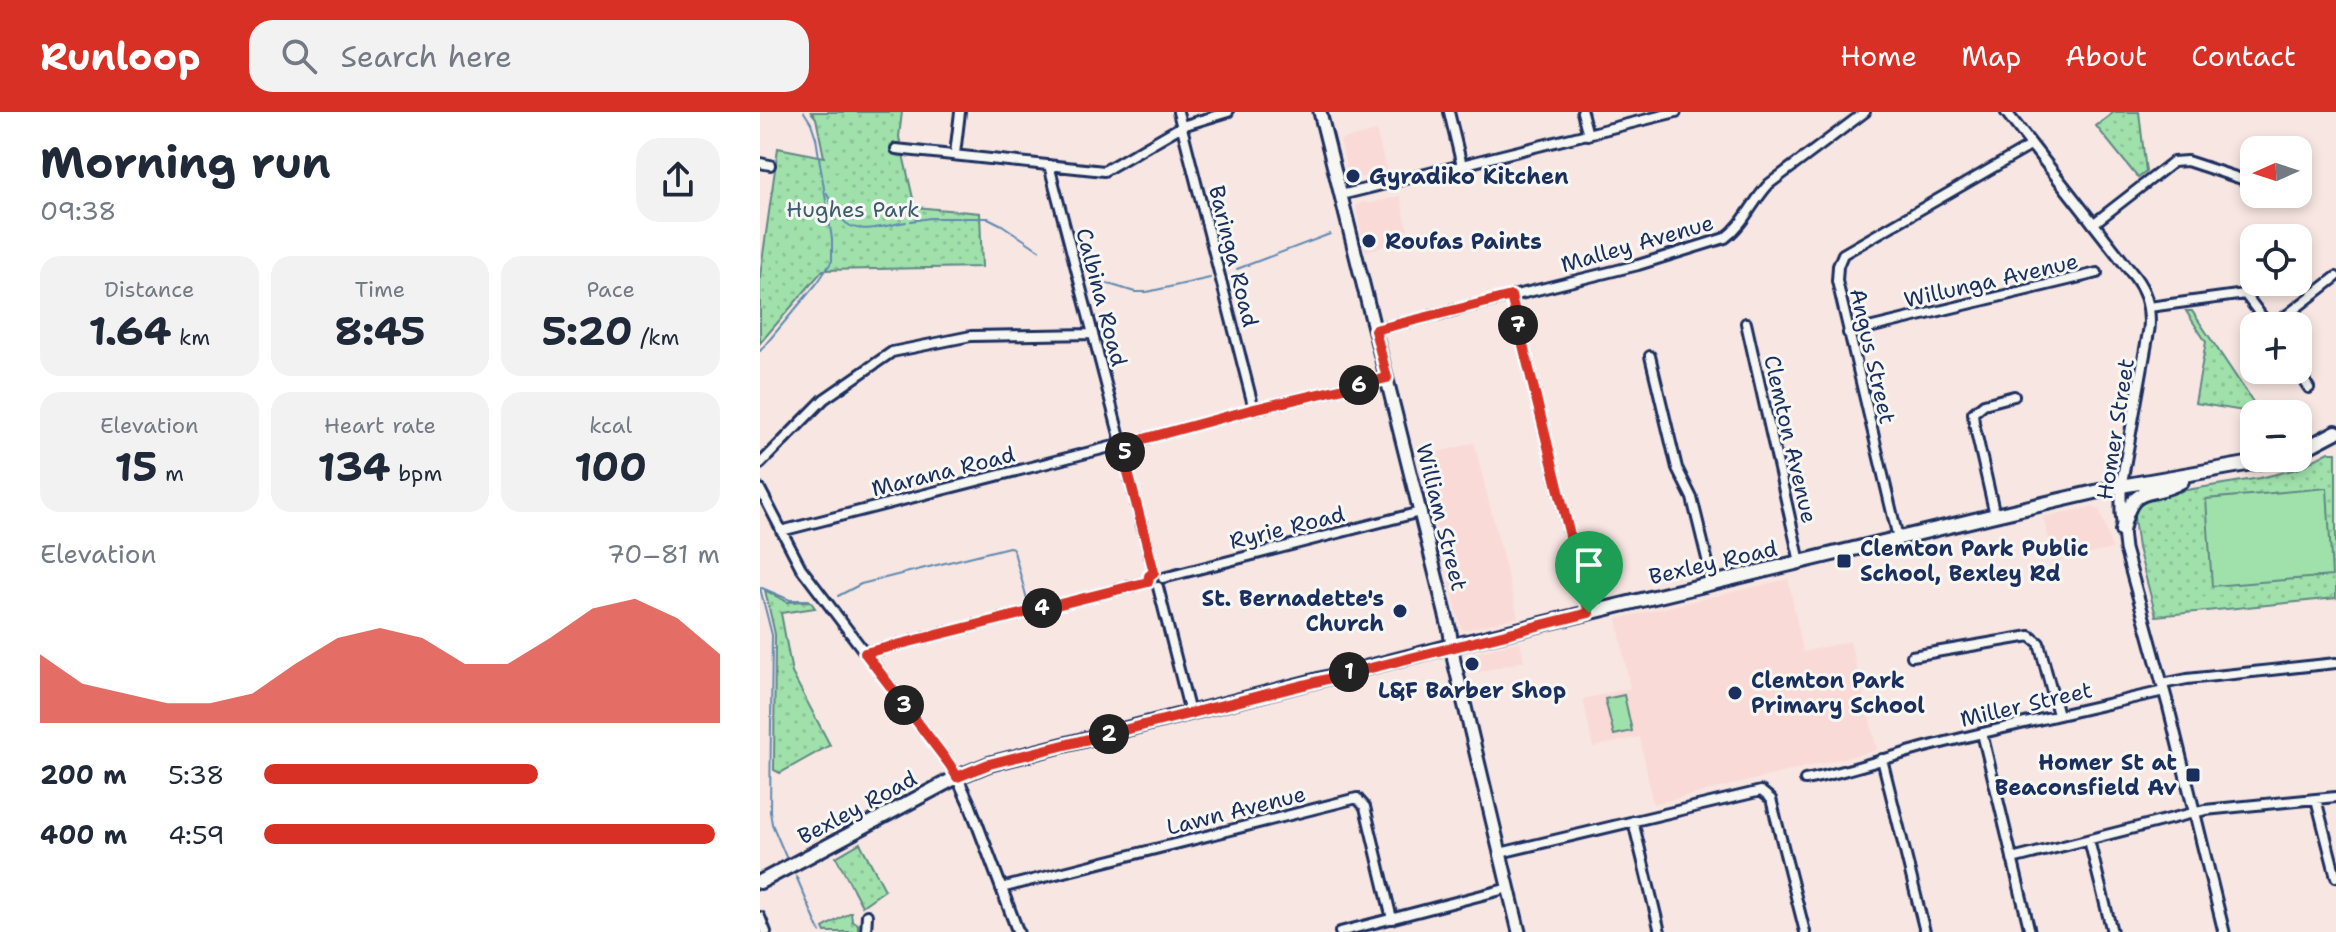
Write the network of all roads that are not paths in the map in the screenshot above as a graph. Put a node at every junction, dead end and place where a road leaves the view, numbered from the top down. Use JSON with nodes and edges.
{"nodes":[{"id":1,"x":960,"y":112,"type":"edge"},
{"id":2,"x":1178,"y":112,"type":"edge"},
{"id":3,"x":1228,"y":112,"type":"edge"},
{"id":4,"x":1320,"y":112,"type":"edge"},
{"id":5,"x":1449,"y":112,"type":"edge"},
{"id":6,"x":1582,"y":112,"type":"edge"},
{"id":7,"x":1676,"y":112,"type":"edge"},
{"id":8,"x":1865,"y":112,"type":"edge"},
{"id":9,"x":2006,"y":112,"type":"edge"},
{"id":10,"x":1182,"y":126,"type":"junction"},
{"id":11,"x":1588,"y":135,"type":"junction"},
{"id":12,"x":2032,"y":145,"type":"junction"},
{"id":13,"x":896,"y":149,"type":"dead end"},
{"id":14,"x":955,"y":154,"type":"junction"},
{"id":15,"x":1049,"y":165,"type":"junction"},
{"id":16,"x":1462,"y":166,"type":"junction"},
{"id":17,"x":2240,"y":178,"type":"edge"},
{"id":18,"x":1341,"y":195,"type":"junction"},
{"id":19,"x":2093,"y":224,"type":"junction"},
{"id":20,"x":2097,"y":273,"type":"dead end"},
{"id":21,"x":2336,"y":277,"type":"edge"},
{"id":22,"x":1511,"y":296,"type":"junction"},
{"id":23,"x":2149,"y":307,"type":"junction"},
{"id":24,"x":2260,"y":312,"type":"edge"},
{"id":25,"x":2290,"y":312,"type":"edge"},
{"id":26,"x":1746,"y":323,"type":"dead end"},
{"id":27,"x":1375,"y":330,"type":"junction"},
{"id":28,"x":1848,"y":333,"type":"junction"},
{"id":29,"x":1093,"y":334,"type":"junction"},
{"id":30,"x":1650,"y":356,"type":"dead end"},
{"id":31,"x":1387,"y":378,"type":"junction"},
{"id":32,"x":2306,"y":384,"type":"edge"},
{"id":33,"x":2309,"y":388,"type":"dead end"},
{"id":34,"x":2014,"y":396,"type":"dead end"},
{"id":35,"x":1254,"y":409,"type":"junction"},
{"id":36,"x":2336,"y":432,"type":"edge"},
{"id":37,"x":1120,"y":438,"type":"junction"},
{"id":38,"x":1129,"y":443,"type":"junction"},
{"id":39,"x":2312,"y":445,"type":"edge"},
{"id":40,"x":1114,"y":446,"type":"junction"},
{"id":41,"x":1123,"y":453,"type":"junction"},
{"id":42,"x":760,"y":464,"type":"edge"},
{"id":43,"x":2240,"y":465,"type":"edge"},
{"id":44,"x":2191,"y":474,"type":"junction"},
{"id":45,"x":2121,"y":486,"type":"junction"},
{"id":46,"x":760,"y":489,"type":"edge"},
{"id":47,"x":1420,"y":512,"type":"junction"},
{"id":48,"x":1995,"y":515,"type":"junction"},
{"id":49,"x":781,"y":531,"type":"junction"},
{"id":50,"x":2122,"y":531,"type":"junction"},
{"id":51,"x":1898,"y":538,"type":"junction"},
{"id":52,"x":1800,"y":562,"type":"junction"},
{"id":53,"x":1154,"y":572,"type":"junction"},
{"id":54,"x":1163,"y":578,"type":"junction"},
{"id":55,"x":1148,"y":582,"type":"junction"},
{"id":56,"x":1713,"y":583,"type":"junction"},
{"id":57,"x":1158,"y":587,"type":"junction"},
{"id":58,"x":1589,"y":613,"type":"junction"},
{"id":59,"x":1452,"y":646,"type":"junction"},
{"id":60,"x":865,"y":653,"type":"junction"},
{"id":61,"x":1912,"y":656,"type":"dead end"},
{"id":62,"x":2336,"y":663,"type":"edge"},
{"id":63,"x":2163,"y":687,"type":"junction"},
{"id":64,"x":1190,"y":713,"type":"junction"},
{"id":65,"x":2058,"y":715,"type":"junction"},
{"id":66,"x":1982,"y":733,"type":"junction"},
{"id":67,"x":1882,"y":759,"type":"junction"},
{"id":68,"x":957,"y":777,"type":"junction"},
{"id":69,"x":1805,"y":780,"type":"dead end"},
{"id":70,"x":2336,"y":797,"type":"edge"},
{"id":71,"x":2316,"y":799,"type":"junction"},
{"id":72,"x":2194,"y":814,"type":"junction"},
{"id":73,"x":1633,"y":821,"type":"junction"},
{"id":74,"x":2089,"y":840,"type":"junction"},
{"id":75,"x":1500,"y":853,"type":"junction"},
{"id":76,"x":2012,"y":859,"type":"junction"},
{"id":77,"x":2336,"y":877,"type":"edge"},
{"id":78,"x":760,"y":882,"type":"edge"},
{"id":79,"x":1001,"y":888,"type":"junction"},
{"id":80,"x":1509,"y":888,"type":"junction"},
{"id":81,"x":867,"y":915,"type":"dead end"},
{"id":82,"x":760,"y":917,"type":"edge"},
{"id":83,"x":1392,"y":919,"type":"junction"},
{"id":84,"x":766,"y":932,"type":"edge"},
{"id":85,"x":866,"y":932,"type":"edge"},
{"id":86,"x":1018,"y":932,"type":"edge"},
{"id":87,"x":1340,"y":932,"type":"edge"},
{"id":88,"x":1519,"y":932,"type":"edge"},
{"id":89,"x":1660,"y":932,"type":"edge"},
{"id":90,"x":1805,"y":932,"type":"edge"},
{"id":91,"x":1925,"y":932,"type":"edge"},
{"id":92,"x":2030,"y":932,"type":"edge"},
{"id":93,"x":2112,"y":932,"type":"edge"},
{"id":94,"x":2224,"y":932,"type":"edge"}],
"edges":[{"from":1,"to":14,"type":"street"},
{"from":2,"to":10,"type":"street","name":"Baringa Road"},
{"from":3,"to":10,"type":"street"},
{"from":4,"to":18,"type":"main road","name":"William Street"},
{"from":5,"to":16,"type":"street"},
{"from":6,"to":11,"type":"street"},
{"from":7,"to":11,"type":"street"},
{"from":8,"to":22,"type":"street","name":"Malley Avenue"},
{"from":9,"to":12,"type":"street"},
{"from":10,"to":15,"type":"street"},
{"from":10,"to":35,"type":"street","name":"Baringa Road"},
{"from":11,"to":16,"type":"street"},
{"from":12,"to":19,"type":"street"},
{"from":12,"to":28,"type":"street","name":"Angus Street"},
{"from":13,"to":14,"type":"street"},
{"from":14,"to":15,"type":"street"},
{"from":15,"to":29,"type":"street","name":"Calbina Road"},
{"from":16,"to":18,"type":"street"},
{"from":17,"to":19,"type":"street"},
{"from":18,"to":27,"type":"main road","name":"William Street"},
{"from":19,"to":23,"type":"street"},
{"from":20,"to":28,"type":"street","name":"Willunga Avenue"},
{"from":21,"to":25,"type":"street"},
{"from":22,"to":27,"type":"street","name":"Malley Avenue"},
{"from":22,"to":58,"type":"street"},
{"from":23,"to":24,"type":"street"},
{"from":23,"to":45,"type":"street","name":"Homer Street"},
{"from":26,"to":52,"type":"street","name":"Clemton Avenue"},
{"from":27,"to":31,"type":"main road","name":"William Street"},
{"from":28,"to":51,"type":"street","name":"Angus Street"},
{"from":29,"to":37,"type":"street","name":"Calbina Road"},
{"from":29,"to":42,"type":"street"},
{"from":30,"to":56,"type":"street"},
{"from":31,"to":35,"type":"street"},
{"from":31,"to":47,"type":"main road","name":"William Street"},
{"from":32,"to":33,"type":"street"},
{"from":34,"to":48,"type":"street"},
{"from":35,"to":38,"type":"street"},
{"from":36,"to":39,"type":"main road"},
{"from":37,"to":38,"type":"street"},
{"from":37,"to":40,"type":"street"},
{"from":38,"to":41,"type":"street"},
{"from":40,"to":41,"type":"street"},
{"from":40,"to":49,"type":"street","name":"Marana Road"},
{"from":41,"to":53,"type":"street"},
{"from":43,"to":44,"type":"main road","name":"Bexley Road"},
{"from":44,"to":45,"type":"main road","name":"Bexley Road"},
{"from":44,"to":50,"type":"main road"},
{"from":45,"to":48,"type":"main road","name":"Bexley Road"},
{"from":45,"to":50,"type":"street","name":"Homer Street"},
{"from":46,"to":49,"type":"street"},
{"from":47,"to":54,"type":"street","name":"Ryrie Road"},
{"from":47,"to":59,"type":"main road","name":"William Street"},
{"from":48,"to":51,"type":"main road","name":"Bexley Road"},
{"from":49,"to":60,"type":"street"},
{"from":50,"to":63,"type":"street","name":"Homer Street"},
{"from":51,"to":52,"type":"main road","name":"Bexley Road"},
{"from":52,"to":56,"type":"main road","name":"Bexley Road"},
{"from":53,"to":54,"type":"street"},
{"from":53,"to":55,"type":"street"},
{"from":54,"to":57,"type":"street"},
{"from":55,"to":57,"type":"street"},
{"from":55,"to":60,"type":"street"},
{"from":56,"to":58,"type":"main road","name":"Bexley Road"},
{"from":57,"to":64,"type":"street"},
{"from":58,"to":59,"type":"main road","name":"Bexley Road"},
{"from":59,"to":64,"type":"main road","name":"Bexley Road"},
{"from":59,"to":75,"type":"main road","name":"William Street"},
{"from":60,"to":68,"type":"street"},
{"from":61,"to":65,"type":"street"},
{"from":62,"to":63,"type":"street","name":"Miller Street"},
{"from":63,"to":65,"type":"street","name":"Miller Street"},
{"from":63,"to":72,"type":"street","name":"Homer Street"},
{"from":64,"to":68,"type":"main road","name":"Bexley Road"},
{"from":65,"to":66,"type":"street","name":"Miller Street"},
{"from":66,"to":67,"type":"street","name":"Miller Street"},
{"from":66,"to":76,"type":"street"},
{"from":67,"to":69,"type":"street","name":"Miller Street"},
{"from":67,"to":91,"type":"street"},
{"from":68,"to":78,"type":"main road","name":"Bexley Road"},
{"from":68,"to":79,"type":"street"},
{"from":70,"to":71,"type":"street"},
{"from":71,"to":72,"type":"street"},
{"from":71,"to":77,"type":"street"},
{"from":72,"to":74,"type":"street"},
{"from":72,"to":94,"type":"street","name":"Homer Street"},
{"from":73,"to":75,"type":"street"},
{"from":73,"to":89,"type":"street"},
{"from":73,"to":90,"type":"street"},
{"from":74,"to":76,"type":"street"},
{"from":74,"to":93,"type":"street"},
{"from":75,"to":80,"type":"main road","name":"William Street"},
{"from":76,"to":92,"type":"street"},
{"from":79,"to":83,"type":"street","name":"Lawn Avenue"},
{"from":79,"to":86,"type":"street"},
{"from":80,"to":83,"type":"street"},
{"from":80,"to":88,"type":"main road","name":"William Street"},
{"from":81,"to":85,"type":"street"},
{"from":82,"to":84,"type":"street"},
{"from":83,"to":87,"type":"street"}]}
